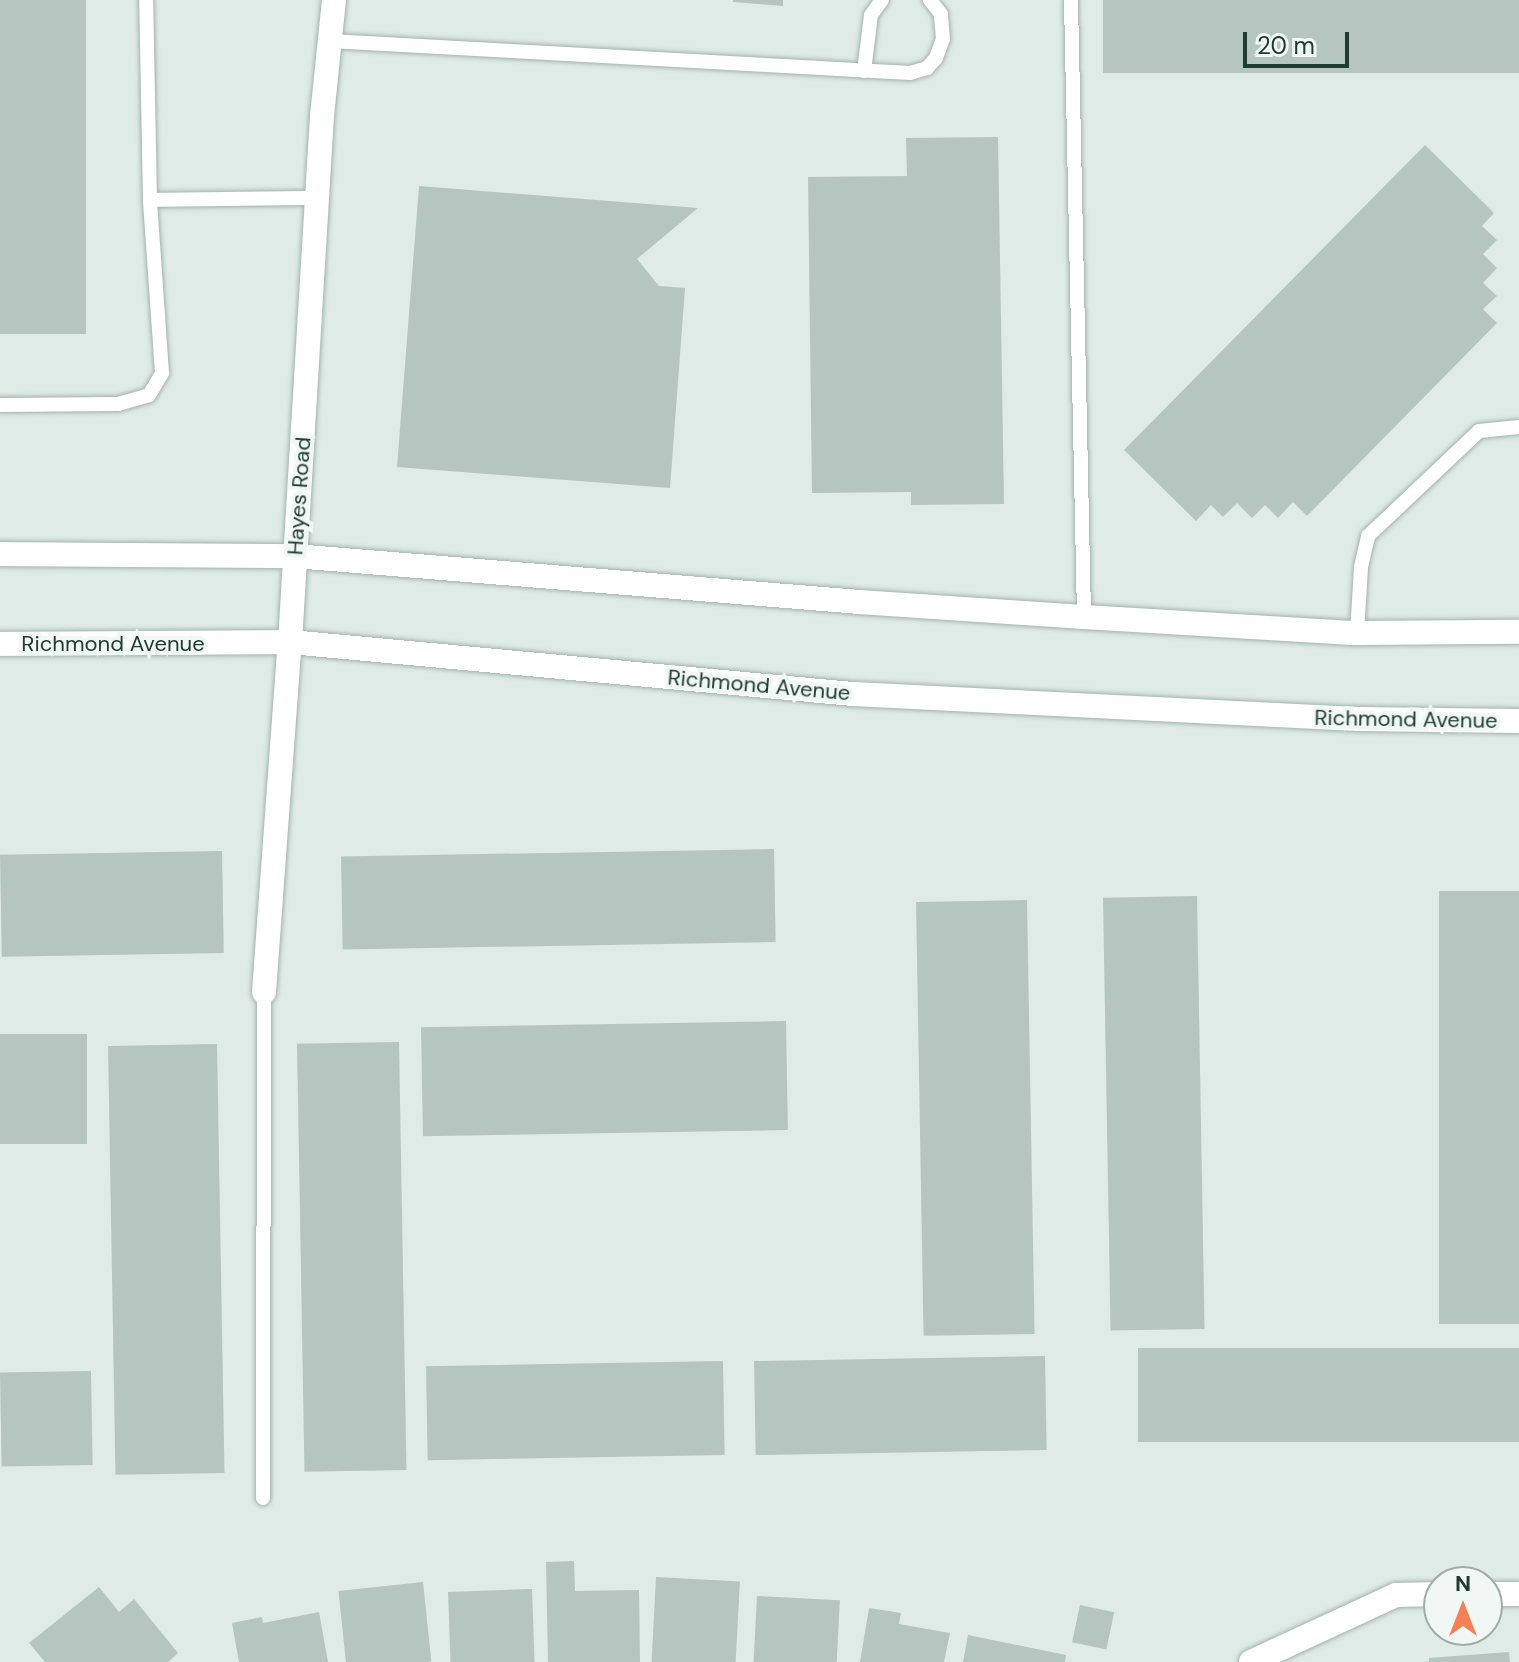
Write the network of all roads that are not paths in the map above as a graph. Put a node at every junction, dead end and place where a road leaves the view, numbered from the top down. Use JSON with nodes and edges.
{"nodes":[{"id":1,"x":146,"y":0,"type":"edge"},
{"id":2,"x":334,"y":0,"type":"edge"},
{"id":3,"x":882,"y":0,"type":"edge"},
{"id":4,"x":930,"y":0,"type":"edge"},
{"id":5,"x":1071,"y":0,"type":"edge"},
{"id":6,"x":330,"y":41,"type":"junction"},
{"id":7,"x":864,"y":71,"type":"junction"},
{"id":8,"x":318,"y":198,"type":"junction"},
{"id":9,"x":150,"y":200,"type":"junction"},
{"id":10,"x":0,"y":405,"type":"edge"},
{"id":11,"x":1519,"y":427,"type":"edge"},
{"id":12,"x":0,"y":554,"type":"edge"},
{"id":13,"x":294,"y":556,"type":"junction"},
{"id":14,"x":1084,"y":617,"type":"junction"},
{"id":15,"x":1519,"y":632,"type":"edge"},
{"id":16,"x":1357,"y":633,"type":"junction"},
{"id":17,"x":290,"y":642,"type":"junction"},
{"id":18,"x":0,"y":644,"type":"edge"},
{"id":19,"x":1519,"y":721,"type":"edge"},
{"id":20,"x":264,"y":992,"type":"joint"},
{"id":21,"x":263,"y":1498,"type":"dead end"},
{"id":22,"x":1423,"y":1594,"type":"edge"},
{"id":23,"x":1251,"y":1662,"type":"edge"}],
"edges":[{"from":1,"to":9,"type":"lane"},
{"from":2,"to":6,"type":"main road","name":"Hayes Road"},
{"from":3,"to":7,"type":"lane"},
{"from":4,"to":7,"type":"lane"},
{"from":5,"to":14,"type":"lane"},
{"from":6,"to":7,"type":"lane"},
{"from":6,"to":8,"type":"main road","name":"Hayes Road"},
{"from":8,"to":9,"type":"lane"},
{"from":8,"to":13,"type":"main road","name":"Hayes Road"},
{"from":9,"to":10,"type":"lane"},
{"from":11,"to":16,"type":"lane"},
{"from":12,"to":13,"type":"main road"},
{"from":13,"to":14,"type":"main road"},
{"from":13,"to":17,"type":"main road","name":"Hayes Road"},
{"from":14,"to":16,"type":"main road"},
{"from":15,"to":16,"type":"main road"},
{"from":17,"to":18,"type":"main road","name":"Richmond Avenue"},
{"from":17,"to":19,"type":"main road","name":"Richmond Avenue"},
{"from":17,"to":20,"type":"main road","name":"Hayes Road"},
{"from":20,"to":21,"type":"lane"},
{"from":22,"to":23,"type":"main road"}]}
